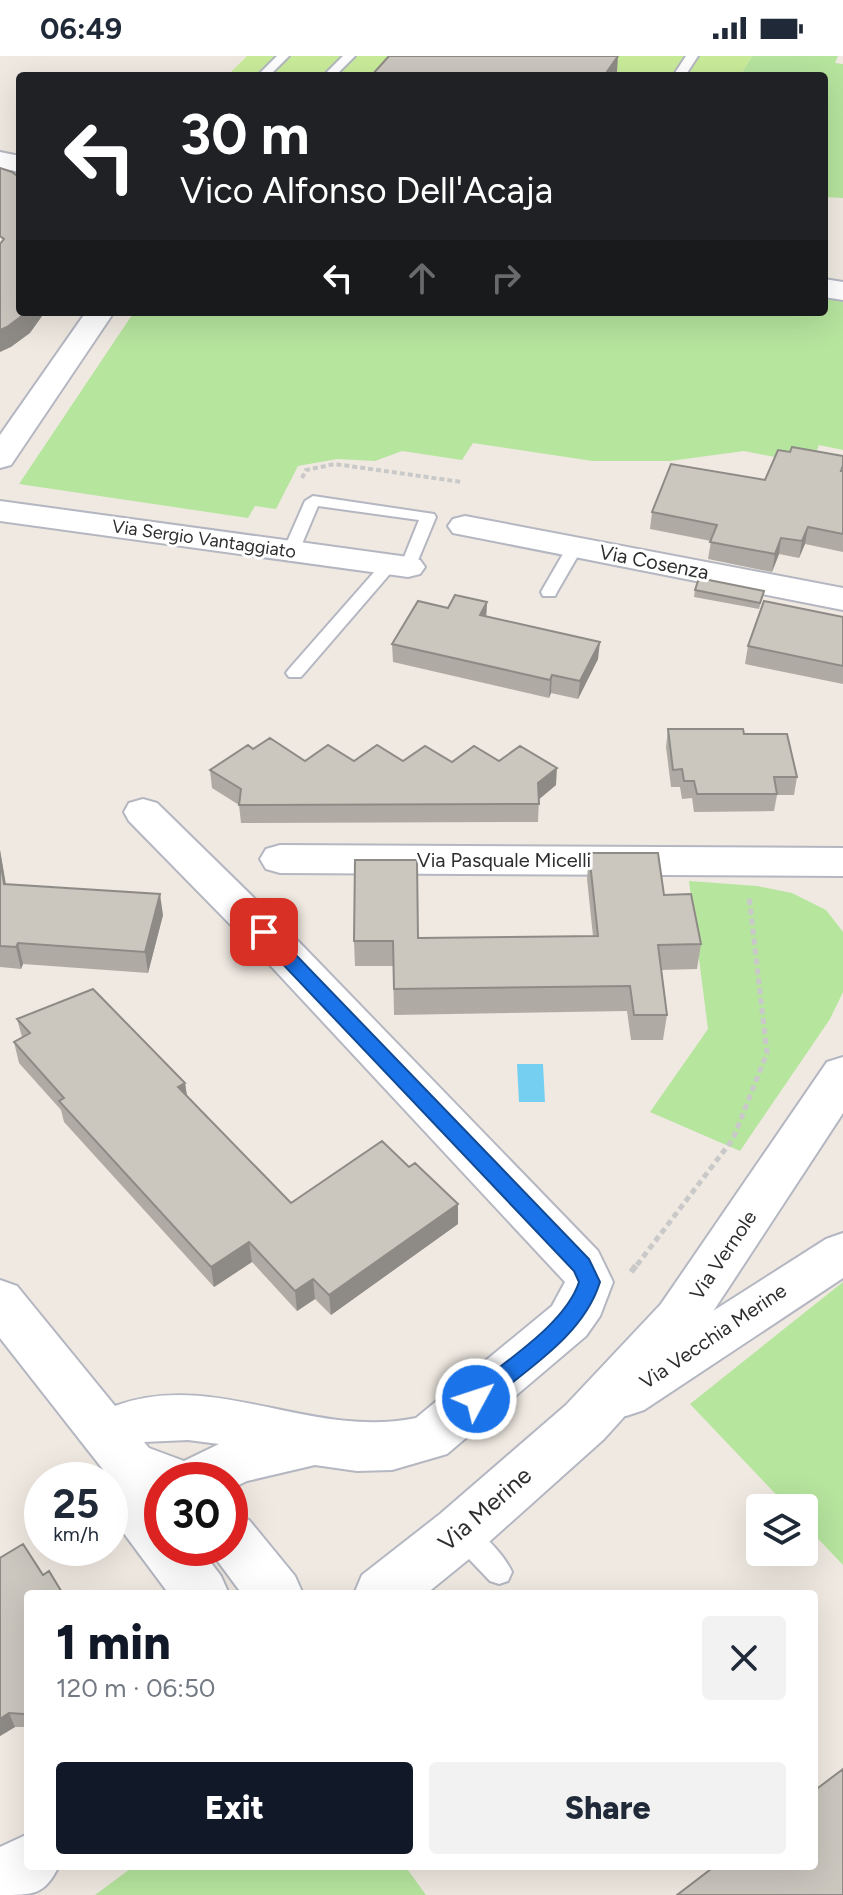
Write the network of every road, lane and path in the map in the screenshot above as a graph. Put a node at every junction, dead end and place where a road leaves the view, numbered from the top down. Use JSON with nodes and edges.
{"nodes":[{"id":1,"x":283,"y":56,"type":"edge"},
{"id":2,"x":349,"y":56,"type":"edge"},
{"id":3,"x":267,"y":72,"type":"edge"},
{"id":4,"x":333,"y":72,"type":"edge"},
{"id":5,"x":97,"y":316,"type":"edge"},
{"id":6,"x":10,"y":428,"type":"edge"},
{"id":7,"x":0,"y":458,"type":"edge"},
{"id":8,"x":0,"y":511,"type":"edge"},
{"id":9,"x":465,"y":526,"type":"dead end"},
{"id":10,"x":575,"y":547,"type":"junction"},
{"id":11,"x":291,"y":551,"type":"junction"},
{"id":12,"x":399,"y":566,"type":"junction"},
{"id":13,"x":549,"y":592,"type":"dead end"},
{"id":14,"x":843,"y":599,"type":"edge"},
{"id":15,"x":295,"y":673,"type":"dead end"},
{"id":16,"x":143,"y":812,"type":"dead end"},
{"id":17,"x":280,"y":859,"type":"dead end"},
{"id":18,"x":841,"y":885,"type":"edge"},
{"id":19,"x":749,"y":895,"type":"dead end"},
{"id":20,"x":839,"y":1096,"type":"edge"},
{"id":21,"x":843,"y":1253,"type":"edge"},
{"id":22,"x":621,"y":1284,"type":"dead end"},
{"id":23,"x":0,"y":1301,"type":"edge"},
{"id":24,"x":585,"y":1422,"type":"junction"},
{"id":25,"x":321,"y":1446,"type":"junction"},
{"id":26,"x":135,"y":1459,"type":"edge"},
{"id":27,"x":231,"y":1462,"type":"edge"},
{"id":28,"x":144,"y":1518,"type":"edge"},
{"id":29,"x":460,"y":1532,"type":"junction"},
{"id":30,"x":248,"y":1560,"type":"edge"},
{"id":31,"x":181,"y":1566,"type":"edge"},
{"id":32,"x":499,"y":1572,"type":"dead end"},
{"id":33,"x":199,"y":1590,"type":"edge"},
{"id":34,"x":273,"y":1590,"type":"edge"},
{"id":35,"x":387,"y":1590,"type":"edge"},
{"id":36,"x":24,"y":1868,"type":"edge"},
{"id":37,"x":0,"y":1886,"type":"edge"}],
"edges":[{"from":1,"to":3,"type":"lane"},
{"from":2,"to":4,"type":"lane"},
{"from":5,"to":6,"type":"street"},
{"from":6,"to":7,"type":"street"},
{"from":8,"to":11,"type":"street","name":"Via Sergio Vantaggiato"},
{"from":9,"to":10,"type":"street","name":"Via Cosenza"},
{"from":10,"to":13,"type":"lane"},
{"from":10,"to":14,"type":"street","name":"Via Cosenza"},
{"from":11,"to":12,"type":"street","name":"Via Sergio Vantaggiato"},
{"from":11,"to":12,"type":"lane"},
{"from":12,"to":15,"type":"lane"},
{"from":16,"to":25,"type":"street"},
{"from":17,"to":18,"type":"street","name":"Via Pasquale Micelli"},
{"from":19,"to":22,"type":"path"},
{"from":20,"to":24,"type":"main road","name":"Via Vernole"},
{"from":21,"to":24,"type":"street","name":"Via Vecchia Merine"},
{"from":23,"to":26,"type":"street"},
{"from":24,"to":29,"type":"main road","name":"Via Merine"},
{"from":25,"to":26,"type":"street"},
{"from":25,"to":27,"type":"street"},
{"from":26,"to":28,"type":"street"},
{"from":29,"to":32,"type":"lane"},
{"from":29,"to":35,"type":"main road","name":"Via Merine"},
{"from":30,"to":34,"type":"street"},
{"from":31,"to":33,"type":"street"},
{"from":36,"to":37,"type":"main road"}]}
